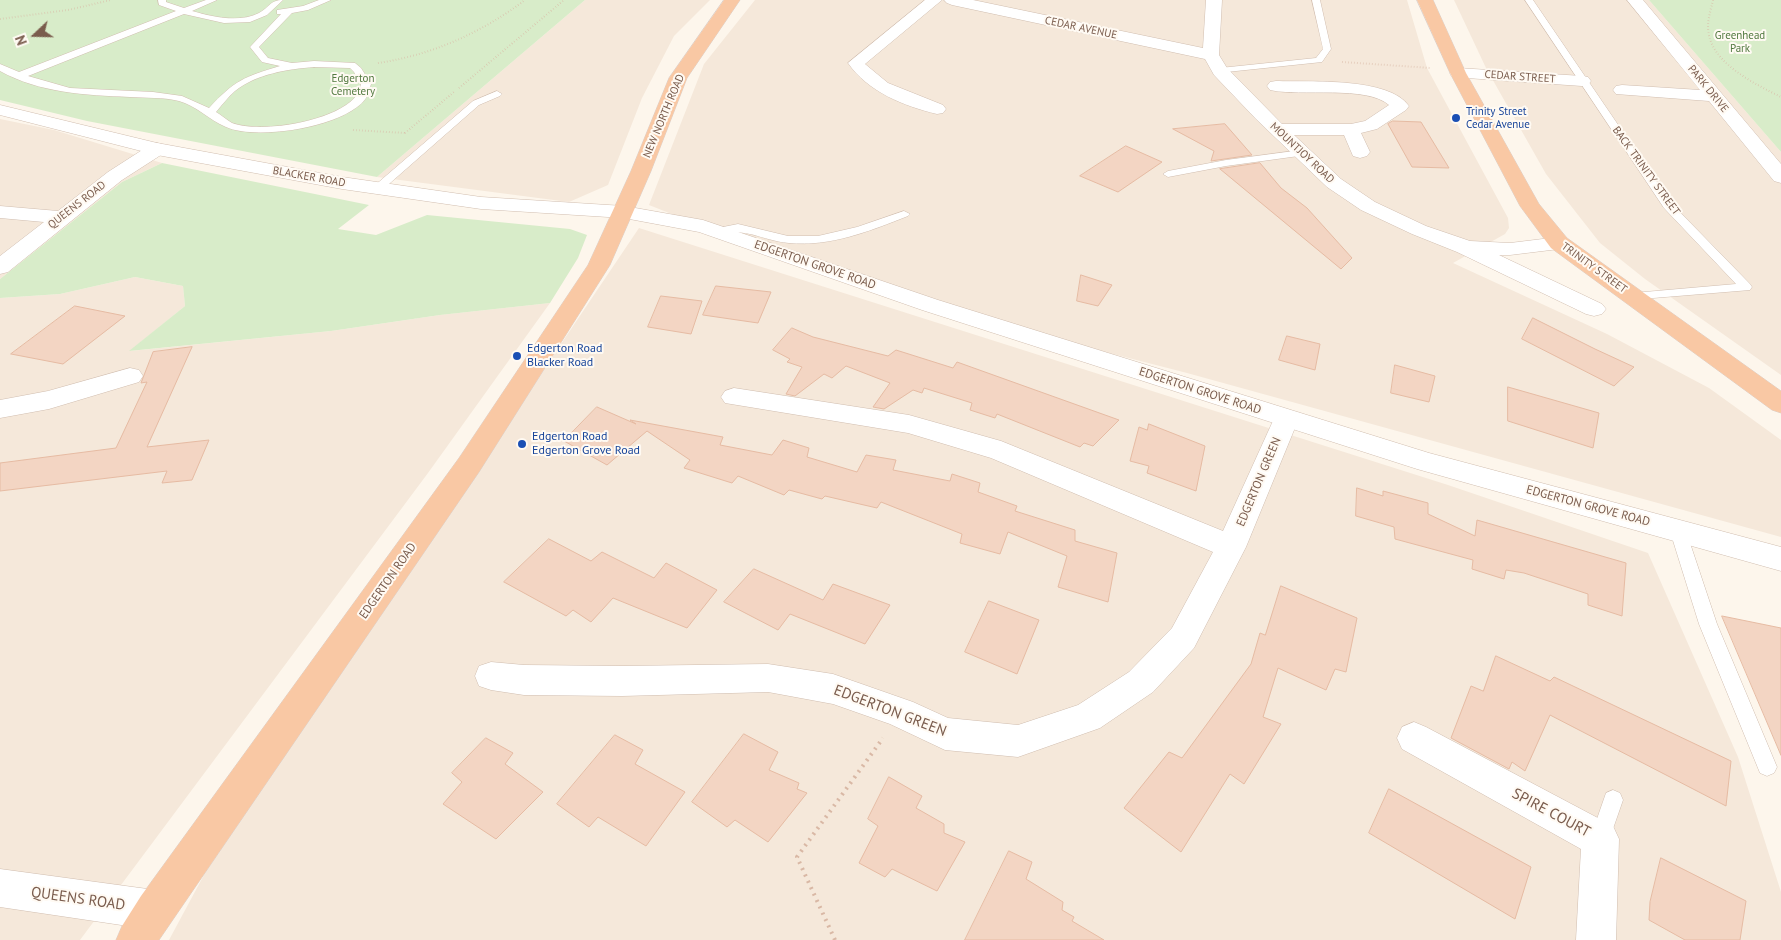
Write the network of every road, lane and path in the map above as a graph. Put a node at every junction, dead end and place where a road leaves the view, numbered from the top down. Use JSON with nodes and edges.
{"nodes":[{"id":1,"x":111,"y":0,"type":"edge"},
{"id":2,"x":162,"y":0,"type":"edge"},
{"id":3,"x":213,"y":0,"type":"edge"},
{"id":4,"x":279,"y":0,"type":"edge"},
{"id":5,"x":327,"y":0,"type":"edge"},
{"id":6,"x":525,"y":0,"type":"edge"},
{"id":7,"x":564,"y":0,"type":"edge"},
{"id":8,"x":732,"y":0,"type":"edge"},
{"id":9,"x":934,"y":0,"type":"edge"},
{"id":10,"x":952,"y":0,"type":"edge"},
{"id":11,"x":1214,"y":0,"type":"edge"},
{"id":12,"x":1316,"y":0,"type":"edge"},
{"id":13,"x":1425,"y":0,"type":"edge"},
{"id":14,"x":1529,"y":0,"type":"edge"},
{"id":15,"x":1635,"y":0,"type":"edge"},
{"id":16,"x":1713,"y":0,"type":"edge"},
{"id":17,"x":289,"y":11,"type":"junction"},
{"id":18,"x":182,"y":12,"type":"junction"},
{"id":19,"x":261,"y":16,"type":"junction"},
{"id":20,"x":0,"y":19,"type":"edge"},
{"id":21,"x":1318,"y":60,"type":"junction"},
{"id":22,"x":1215,"y":63,"type":"junction"},
{"id":23,"x":352,"y":65,"type":"junction"},
{"id":24,"x":290,"y":66,"type":"junction"},
{"id":25,"x":0,"y":67,"type":"edge"},
{"id":26,"x":1457,"y":71,"type":"junction"},
{"id":27,"x":21,"y":75,"type":"junction"},
{"id":28,"x":1582,"y":81,"type":"junction"},
{"id":29,"x":1276,"y":86,"type":"dead end"},
{"id":30,"x":1622,"y":90,"type":"dead end"},
{"id":31,"x":497,"y":94,"type":"dead end"},
{"id":32,"x":1713,"y":96,"type":"junction"},
{"id":33,"x":1781,"y":97,"type":"edge"},
{"id":34,"x":937,"y":109,"type":"dead end"},
{"id":35,"x":0,"y":110,"type":"edge"},
{"id":36,"x":210,"y":112,"type":"junction"},
{"id":37,"x":1276,"y":129,"type":"junction"},
{"id":38,"x":1351,"y":130,"type":"junction"},
{"id":39,"x":405,"y":133,"type":"dead end"},
{"id":40,"x":157,"y":149,"type":"junction"},
{"id":41,"x":1360,"y":152,"type":"dead end"},
{"id":42,"x":1302,"y":154,"type":"junction"},
{"id":43,"x":1168,"y":174,"type":"dead end"},
{"id":44,"x":1781,"y":177,"type":"edge"},
{"id":45,"x":376,"y":189,"type":"junction"},
{"id":46,"x":0,"y":212,"type":"edge"},
{"id":47,"x":624,"y":212,"type":"junction"},
{"id":48,"x":904,"y":214,"type":"dead end"},
{"id":49,"x":61,"y":217,"type":"junction"},
{"id":50,"x":717,"y":231,"type":"junction"},
{"id":51,"x":1559,"y":244,"type":"junction"},
{"id":52,"x":1465,"y":247,"type":"junction"},
{"id":53,"x":0,"y":267,"type":"edge"},
{"id":54,"x":1633,"y":297,"type":"junction"},
{"id":55,"x":1594,"y":309,"type":"dead end"},
{"id":56,"x":130,"y":376,"type":"dead end"},
{"id":57,"x":734,"y":397,"type":"dead end"},
{"id":58,"x":1781,"y":404,"type":"edge"},
{"id":59,"x":0,"y":409,"type":"edge"},
{"id":60,"x":1286,"y":418,"type":"junction"},
{"id":61,"x":1678,"y":531,"type":"junction"},
{"id":62,"x":1231,"y":547,"type":"junction"},
{"id":63,"x":1781,"y":559,"type":"edge"},
{"id":64,"x":491,"y":676,"type":"dead end"},
{"id":65,"x":901,"y":713,"type":"junction"},
{"id":66,"x":1414,"y":738,"type":"dead end"},
{"id":67,"x":1767,"y":767,"type":"dead end"},
{"id":68,"x":1612,"y":800,"type":"dead end"},
{"id":69,"x":1600,"y":839,"type":"junction"},
{"id":70,"x":0,"y":888,"type":"edge"},
{"id":71,"x":146,"y":925,"type":"edge"},
{"id":72,"x":835,"y":940,"type":"edge"},
{"id":73,"x":1596,"y":940,"type":"edge"}],
"edges":[{"from":1,"to":20,"type":"path"},
{"from":2,"to":18,"type":"lane"},
{"from":3,"to":18,"type":"lane"},
{"from":4,"to":19,"type":"lane"},
{"from":5,"to":17,"type":"lane"},
{"from":6,"to":23,"type":"path"},
{"from":7,"to":39,"type":"path"},
{"from":8,"to":47,"type":"highway","name":"NEW NORTH ROAD"},
{"from":9,"to":34,"type":"street"},
{"from":10,"to":22,"type":"street","name":"CEDAR AVENUE"},
{"from":11,"to":22,"type":"street"},
{"from":12,"to":21,"type":"lane"},
{"from":13,"to":26,"type":"highway","name":"TRINITY STREET"},
{"from":14,"to":28,"type":"lane","name":"BACK TRINITY STREET"},
{"from":15,"to":32,"type":"street","name":"PARK DRIVE"},
{"from":16,"to":33,"type":"path"},
{"from":17,"to":19,"type":"lane"},
{"from":17,"to":24,"type":"lane"},
{"from":18,"to":19,"type":"lane"},
{"from":18,"to":27,"type":"lane"},
{"from":21,"to":22,"type":"lane"},
{"from":21,"to":26,"type":"path"},
{"from":22,"to":37,"type":"street","name":"MOUNTJOY ROAD"},
{"from":23,"to":24,"type":"lane"},
{"from":23,"to":36,"type":"lane"},
{"from":24,"to":36,"type":"lane"},
{"from":25,"to":27,"type":"lane"},
{"from":26,"to":28,"type":"street","name":"CEDAR STREET"},
{"from":26,"to":51,"type":"highway","name":"TRINITY STREET"},
{"from":27,"to":36,"type":"lane"},
{"from":28,"to":54,"type":"lane","name":"BACK TRINITY STREET"},
{"from":29,"to":38,"type":"street"},
{"from":30,"to":32,"type":"street"},
{"from":31,"to":45,"type":"lane"},
{"from":32,"to":44,"type":"street","name":"PARK DRIVE"},
{"from":35,"to":40,"type":"street","name":"BLACKER ROAD"},
{"from":37,"to":38,"type":"street"},
{"from":37,"to":42,"type":"street","name":"MOUNTJOY ROAD"},
{"from":38,"to":41,"type":"street"},
{"from":40,"to":45,"type":"street","name":"BLACKER ROAD"},
{"from":40,"to":49,"type":"street","name":"QUEENS ROAD"},
{"from":42,"to":43,"type":"lane"},
{"from":42,"to":52,"type":"street","name":"MOUNTJOY ROAD"},
{"from":45,"to":47,"type":"street","name":"BLACKER ROAD"},
{"from":46,"to":49,"type":"street"},
{"from":47,"to":50,"type":"street","name":"EDGERTON GROVE ROAD"},
{"from":47,"to":71,"type":"highway","name":"EDGERTON ROAD"},
{"from":48,"to":50,"type":"lane"},
{"from":49,"to":53,"type":"street","name":"QUEENS ROAD"},
{"from":50,"to":60,"type":"street","name":"EDGERTON GROVE ROAD"},
{"from":51,"to":52,"type":"street","name":"MOUNTJOY ROAD"},
{"from":51,"to":54,"type":"highway","name":"TRINITY STREET"},
{"from":52,"to":55,"type":"street","name":"MOUNTJOY ROAD"},
{"from":54,"to":58,"type":"highway","name":"TRINITY STREET"},
{"from":56,"to":59,"type":"street"},
{"from":57,"to":62,"type":"street"},
{"from":60,"to":61,"type":"street","name":"EDGERTON GROVE ROAD"},
{"from":60,"to":62,"type":"street","name":"EDGERTON GREEN"},
{"from":61,"to":63,"type":"street","name":"EDGERTON GROVE ROAD"},
{"from":61,"to":67,"type":"lane"},
{"from":62,"to":65,"type":"street","name":"EDGERTON GREEN"},
{"from":64,"to":65,"type":"street","name":"EDGERTON GREEN"},
{"from":65,"to":72,"type":"path"},
{"from":66,"to":69,"type":"street","name":"SPIRE COURT"},
{"from":68,"to":69,"type":"lane"},
{"from":69,"to":73,"type":"street","name":"SPIRE COURT"},
{"from":70,"to":71,"type":"street","name":"QUEENS ROAD"}]}
